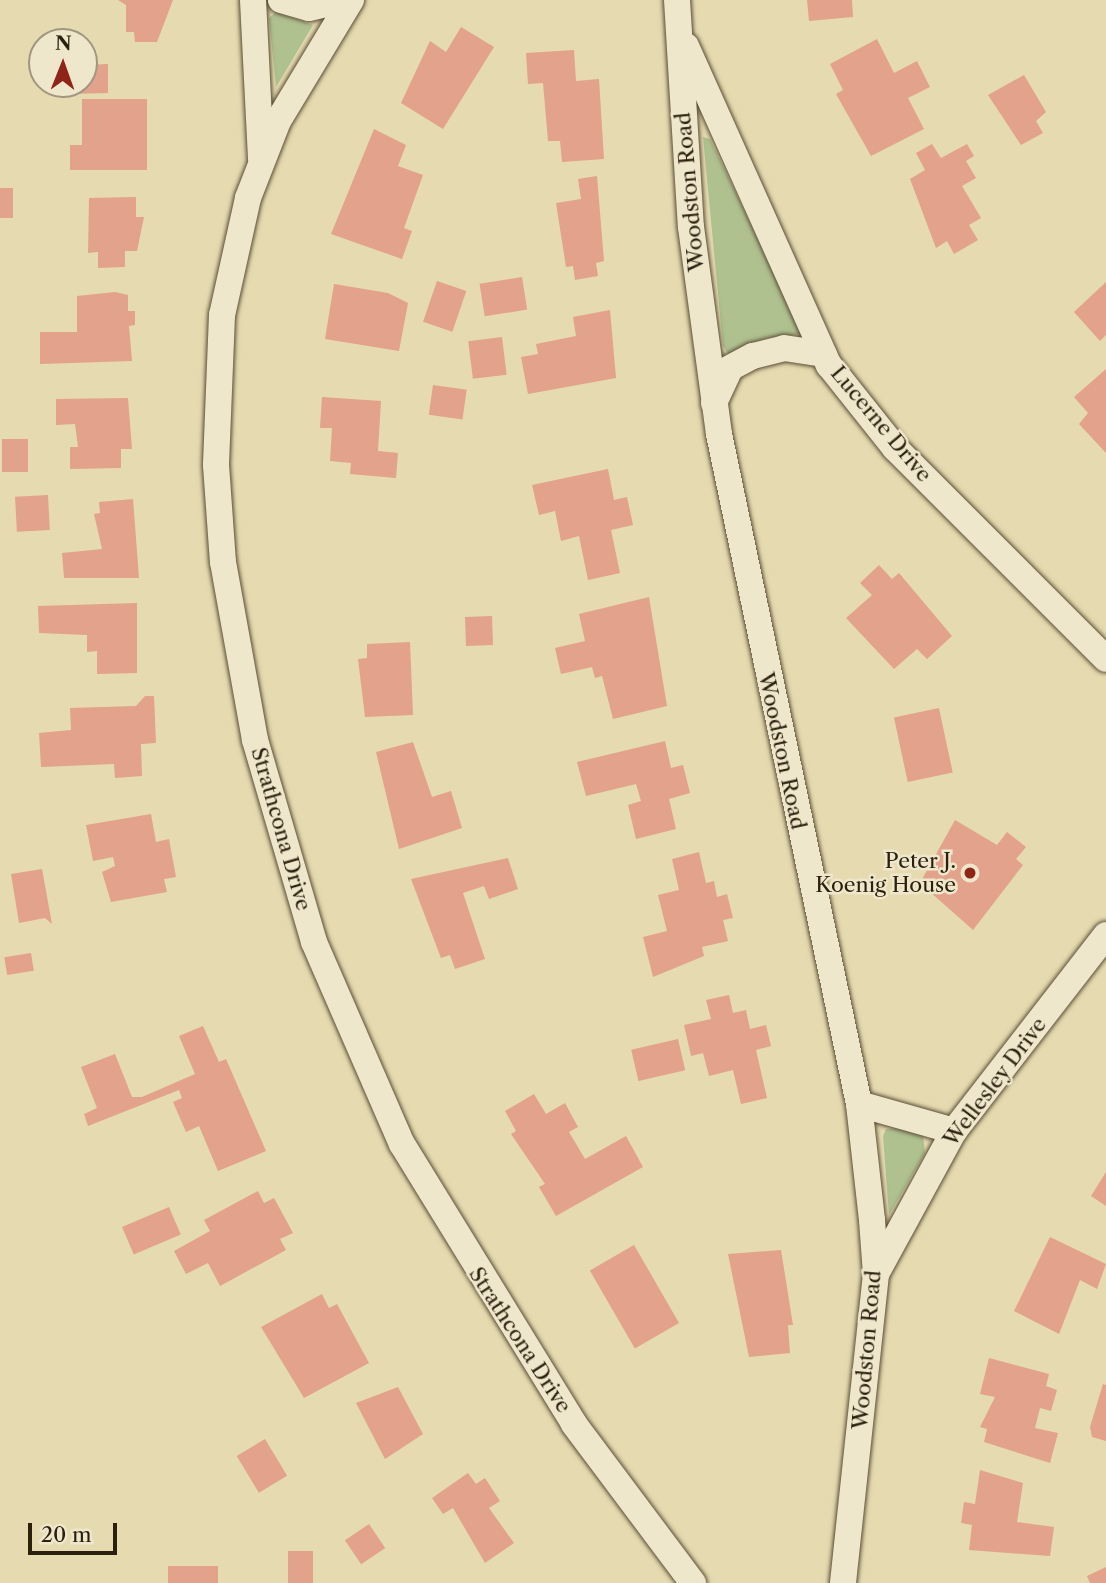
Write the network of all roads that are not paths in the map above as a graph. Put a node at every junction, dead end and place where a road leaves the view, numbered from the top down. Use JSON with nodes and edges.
{"nodes":[{"id":1,"x":253,"y":0,"type":"edge"},
{"id":2,"x":281,"y":0,"type":"edge"},
{"id":3,"x":344,"y":0,"type":"edge"},
{"id":4,"x":351,"y":0,"type":"edge"},
{"id":5,"x":677,"y":12,"type":"edge"},
{"id":6,"x":261,"y":163,"type":"junction"},
{"id":7,"x":824,"y":355,"type":"junction"},
{"id":8,"x":715,"y":403,"type":"junction"},
{"id":9,"x":1106,"y":659,"type":"edge"},
{"id":10,"x":1106,"y":935,"type":"edge"},
{"id":11,"x":859,"y":1104,"type":"junction"},
{"id":12,"x":954,"y":1131,"type":"junction"},
{"id":13,"x":876,"y":1274,"type":"junction"},
{"id":14,"x":693,"y":1583,"type":"edge"},
{"id":15,"x":843,"y":1583,"type":"edge"}],
"edges":[{"from":1,"to":6,"type":"street"},
{"from":2,"to":3,"type":"street"},
{"from":4,"to":6,"type":"street","name":"Strathcona Drive"},
{"from":5,"to":7,"type":"street","name":"Lucerne Drive"},
{"from":5,"to":8,"type":"street","name":"Woodston Road"},
{"from":6,"to":14,"type":"street","name":"Strathcona Drive"},
{"from":7,"to":8,"type":"street"},
{"from":7,"to":9,"type":"street","name":"Lucerne Drive"},
{"from":8,"to":11,"type":"street","name":"Woodston Road"},
{"from":10,"to":12,"type":"street","name":"Wellesley Drive"},
{"from":11,"to":12,"type":"street"},
{"from":11,"to":13,"type":"street","name":"Woodston Road"},
{"from":12,"to":13,"type":"street","name":"Wellesley Drive"},
{"from":13,"to":15,"type":"street","name":"Woodston Road"}]}
